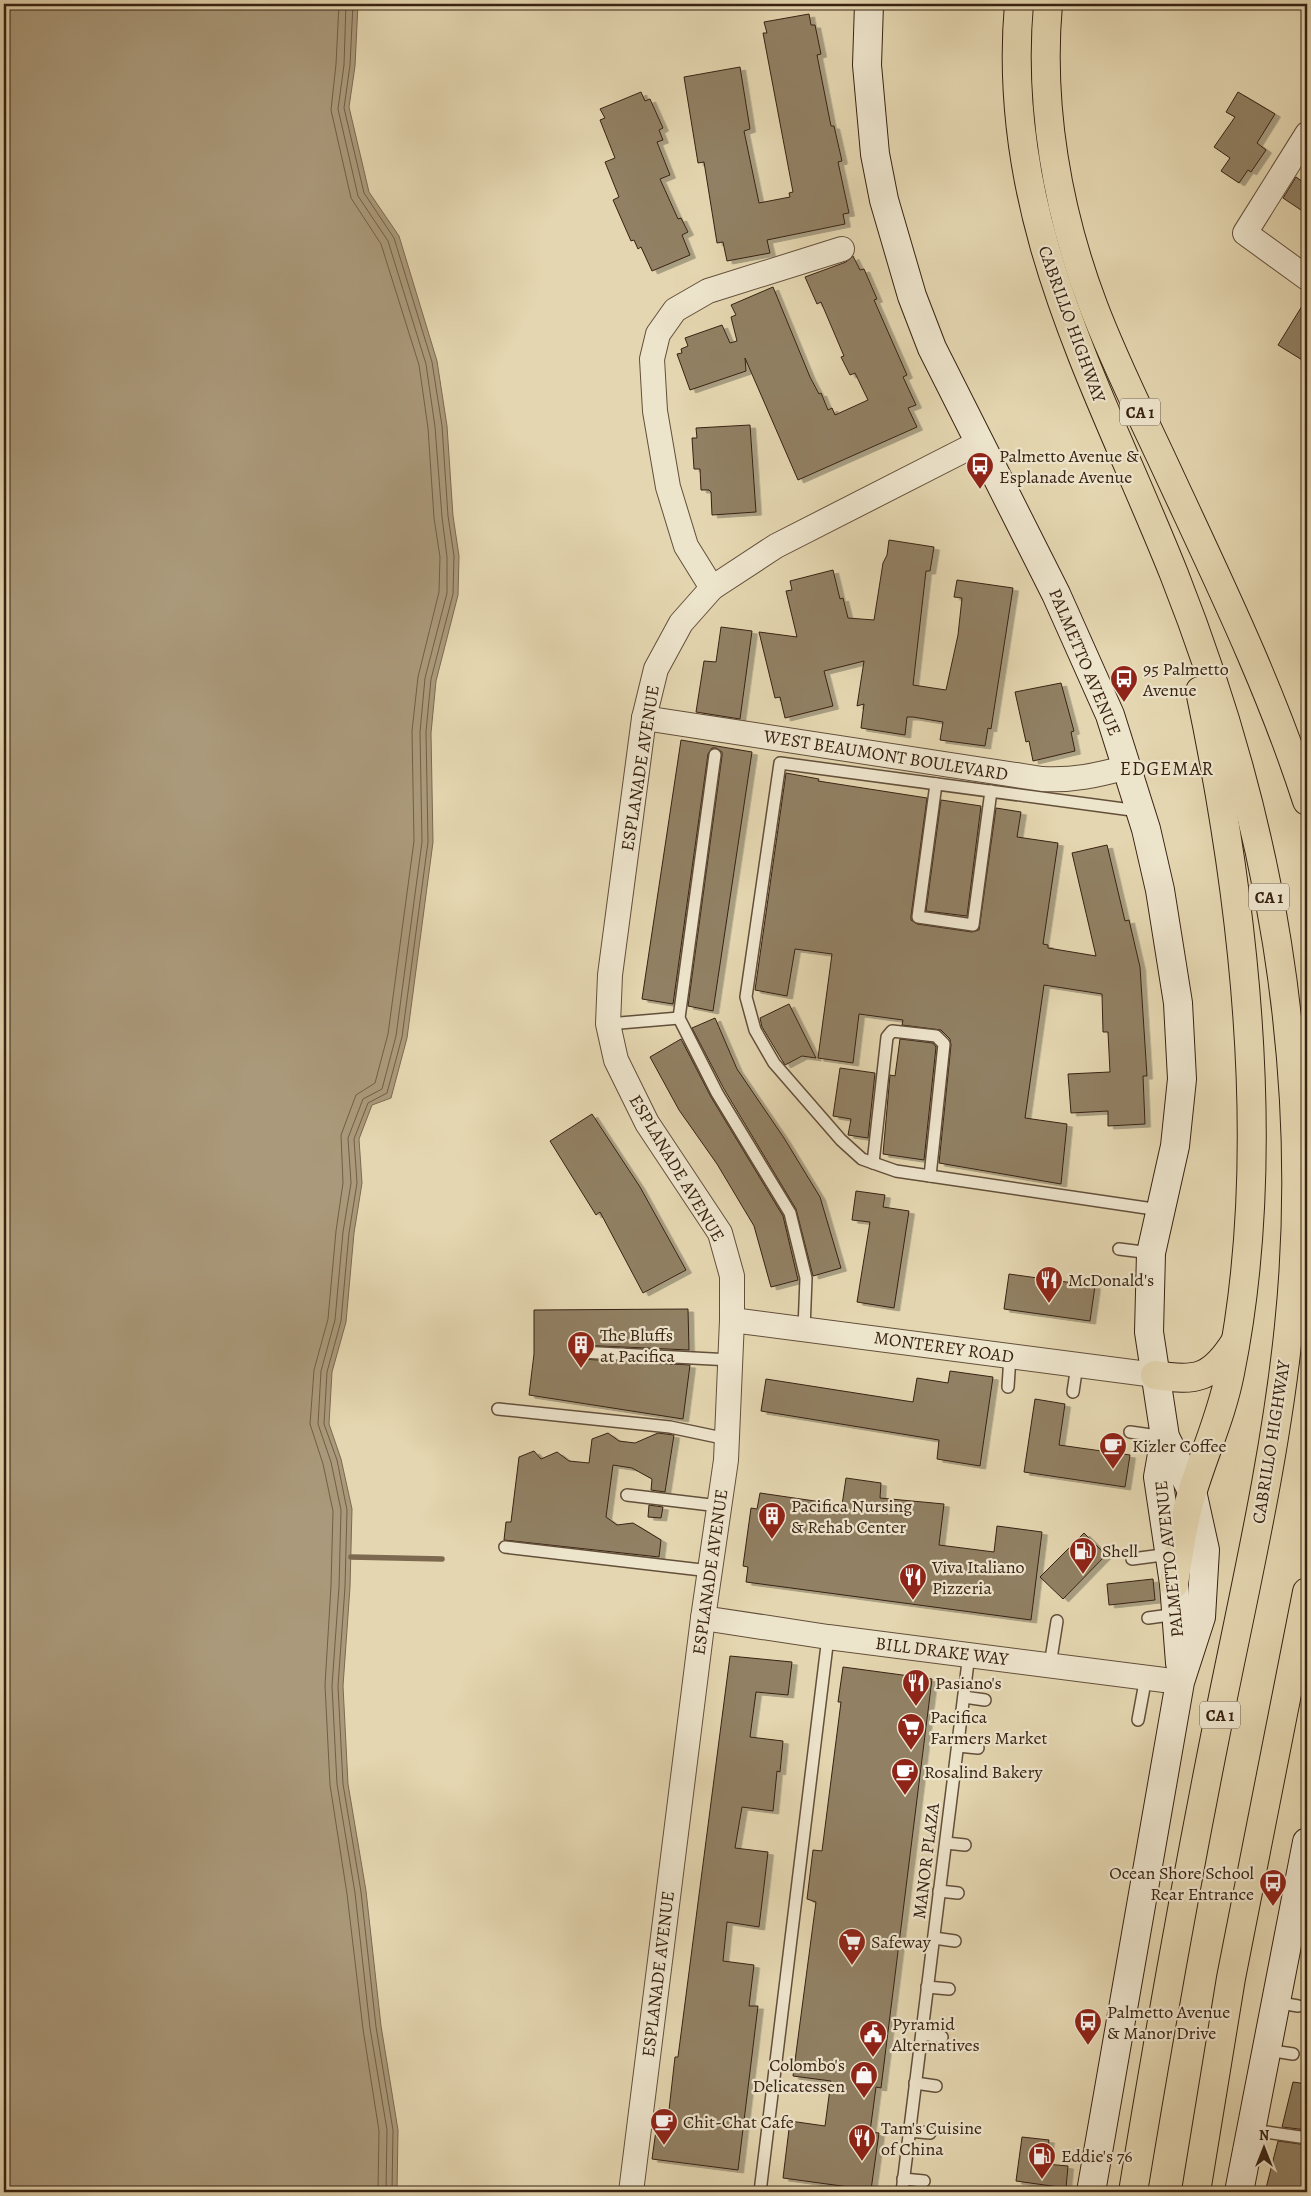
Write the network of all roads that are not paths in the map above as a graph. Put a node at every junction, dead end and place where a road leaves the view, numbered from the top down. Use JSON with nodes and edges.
{"nodes":[{"id":1,"x":869,"y":4,"type":"edge"},
{"id":2,"x":1019,"y":4,"type":"edge"},
{"id":3,"x":1048,"y":4,"type":"edge"},
{"id":4,"x":1307,"y":134,"type":"edge"},
{"id":5,"x":842,"y":248,"type":"dead end"},
{"id":6,"x":1307,"y":278,"type":"edge"},
{"id":7,"x":980,"y":442,"type":"junction"},
{"id":8,"x":1172,"y":570,"type":"junction"},
{"id":9,"x":712,"y":588,"type":"junction"},
{"id":10,"x":644,"y":718,"type":"junction"},
{"id":11,"x":715,"y":756,"type":"dead end"},
{"id":12,"x":1128,"y":767,"type":"junction"},
{"id":13,"x":936,"y":784,"type":"junction"},
{"id":14,"x":992,"y":791,"type":"junction"},
{"id":15,"x":1307,"y":801,"type":"edge"},
{"id":16,"x":1141,"y":811,"type":"junction"},
{"id":17,"x":679,"y":1018,"type":"junction"},
{"id":18,"x":608,"y":1024,"type":"junction"},
{"id":19,"x":873,"y":1163,"type":"junction"},
{"id":20,"x":930,"y":1176,"type":"junction"},
{"id":21,"x":1160,"y":1210,"type":"junction"},
{"id":22,"x":1119,"y":1249,"type":"dead end"},
{"id":23,"x":1151,"y":1253,"type":"junction"},
{"id":24,"x":732,"y":1320,"type":"junction"},
{"id":25,"x":804,"y":1329,"type":"junction"},
{"id":26,"x":1236,"y":1341,"type":"junction"},
{"id":27,"x":580,"y":1352,"type":"dead end"},
{"id":28,"x":1010,"y":1356,"type":"junction"},
{"id":29,"x":731,"y":1360,"type":"junction"},
{"id":30,"x":1077,"y":1365,"type":"junction"},
{"id":31,"x":1155,"y":1375,"type":"junction"},
{"id":32,"x":1008,"y":1387,"type":"dead end"},
{"id":33,"x":1073,"y":1392,"type":"dead end"},
{"id":34,"x":498,"y":1409,"type":"dead end"},
{"id":35,"x":1130,"y":1432,"type":"dead end"},
{"id":36,"x":1165,"y":1437,"type":"junction"},
{"id":37,"x":727,"y":1439,"type":"junction"},
{"id":38,"x":1192,"y":1491,"type":"junction"},
{"id":39,"x":627,"y":1495,"type":"dead end"},
{"id":40,"x":719,"y":1506,"type":"junction"},
{"id":41,"x":506,"y":1547,"type":"dead end"},
{"id":42,"x":1170,"y":1554,"type":"junction"},
{"id":43,"x":1132,"y":1559,"type":"dead end"},
{"id":44,"x":710,"y":1571,"type":"junction"},
{"id":45,"x":1174,"y":1584,"type":"junction"},
{"id":46,"x":1307,"y":1592,"type":"edge"},
{"id":47,"x":1177,"y":1614,"type":"junction"},
{"id":48,"x":703,"y":1618,"type":"junction"},
{"id":49,"x":1148,"y":1618,"type":"dead end"},
{"id":50,"x":1057,"y":1621,"type":"dead end"},
{"id":51,"x":828,"y":1637,"type":"junction"},
{"id":52,"x":969,"y":1654,"type":"junction"},
{"id":53,"x":1050,"y":1665,"type":"junction"},
{"id":54,"x":1146,"y":1677,"type":"junction"},
{"id":55,"x":1180,"y":1682,"type":"junction"},
{"id":56,"x":964,"y":1697,"type":"junction"},
{"id":57,"x":985,"y":1700,"type":"dead end"},
{"id":58,"x":1138,"y":1720,"type":"dead end"},
{"id":59,"x":958,"y":1746,"type":"junction"},
{"id":60,"x":978,"y":1748,"type":"dead end"},
{"id":61,"x":1307,"y":1842,"type":"edge"},
{"id":62,"x":946,"y":1843,"type":"junction"},
{"id":63,"x":965,"y":1845,"type":"dead end"},
{"id":64,"x":940,"y":1891,"type":"junction"},
{"id":65,"x":958,"y":1893,"type":"dead end"},
{"id":66,"x":934,"y":1938,"type":"junction"},
{"id":67,"x":954,"y":1941,"type":"dead end"},
{"id":68,"x":928,"y":1987,"type":"junction"},
{"id":69,"x":949,"y":1990,"type":"dead end"},
{"id":70,"x":922,"y":2034,"type":"junction"},
{"id":71,"x":942,"y":2037,"type":"dead end"},
{"id":72,"x":915,"y":2083,"type":"junction"},
{"id":73,"x":936,"y":2086,"type":"dead end"},
{"id":74,"x":1252,"y":2130,"type":"junction"},
{"id":75,"x":909,"y":2131,"type":"junction"},
{"id":76,"x":930,"y":2133,"type":"dead end"},
{"id":77,"x":1307,"y":2138,"type":"edge"},
{"id":78,"x":903,"y":2178,"type":"junction"},
{"id":79,"x":924,"y":2181,"type":"dead end"},
{"id":80,"x":630,"y":2192,"type":"edge"},
{"id":81,"x":760,"y":2192,"type":"edge"},
{"id":82,"x":902,"y":2192,"type":"edge"},
{"id":83,"x":1091,"y":2192,"type":"edge"},
{"id":84,"x":1133,"y":2192,"type":"edge"},
{"id":85,"x":1196,"y":2192,"type":"edge"},
{"id":86,"x":1239,"y":2192,"type":"edge"}],
"edges":[{"from":1,"to":7,"type":"street","name":"PALMETTO AVENUE"},
{"from":2,"to":8,"type":"highway","name":"CABRILLO HIGHWAY","number":"CA 1"},
{"from":3,"to":15,"type":"highway","name":"CABRILLO HIGHWAY","number":"CA 1"},
{"from":4,"to":6,"type":"street"},
{"from":5,"to":9,"type":"street"},
{"from":7,"to":9,"type":"street","name":"ESPLANADE AVENUE"},
{"from":7,"to":12,"type":"street","name":"PALMETTO AVENUE"},
{"from":8,"to":26,"type":"highway"},
{"from":8,"to":84,"type":"highway","name":"CABRILLO HIGHWAY","number":"CA 1"},
{"from":9,"to":10,"type":"street","name":"ESPLANADE AVENUE"},
{"from":10,"to":12,"type":"street","name":"WEST BEAUMONT BOULEVARD"},
{"from":10,"to":18,"type":"street","name":"ESPLANADE AVENUE"},
{"from":11,"to":17,"type":"lane"},
{"from":12,"to":16,"type":"street","name":"PALMETTO AVENUE"},
{"from":13,"to":14,"type":"lane"},
{"from":13,"to":14,"type":"lane"},
{"from":13,"to":19,"type":"lane"},
{"from":14,"to":16,"type":"lane"},
{"from":16,"to":21,"type":"street","name":"PALMETTO AVENUE"},
{"from":17,"to":18,"type":"lane"},
{"from":17,"to":25,"type":"lane"},
{"from":18,"to":24,"type":"street","name":"ESPLANADE AVENUE"},
{"from":19,"to":20,"type":"lane"},
{"from":19,"to":20,"type":"lane"},
{"from":20,"to":21,"type":"lane"},
{"from":21,"to":23,"type":"street","name":"PALMETTO AVENUE"},
{"from":22,"to":23,"type":"lane"},
{"from":23,"to":31,"type":"street","name":"PALMETTO AVENUE"},
{"from":24,"to":25,"type":"street","name":"MONTEREY ROAD"},
{"from":24,"to":29,"type":"street","name":"ESPLANADE AVENUE"},
{"from":25,"to":28,"type":"street","name":"MONTEREY ROAD"},
{"from":26,"to":31,"type":"highway"},
{"from":26,"to":38,"type":"highway"},
{"from":27,"to":29,"type":"lane"},
{"from":28,"to":30,"type":"street","name":"MONTEREY ROAD"},
{"from":28,"to":32,"type":"lane"},
{"from":29,"to":37,"type":"street","name":"ESPLANADE AVENUE"},
{"from":30,"to":31,"type":"street","name":"MONTEREY ROAD"},
{"from":30,"to":33,"type":"lane"},
{"from":31,"to":36,"type":"street","name":"PALMETTO AVENUE"},
{"from":34,"to":37,"type":"lane"},
{"from":35,"to":36,"type":"lane"},
{"from":36,"to":38,"type":"street","name":"PALMETTO AVENUE"},
{"from":36,"to":42,"type":"street","name":"PALMETTO AVENUE"},
{"from":37,"to":40,"type":"street","name":"ESPLANADE AVENUE"},
{"from":38,"to":45,"type":"highway"},
{"from":38,"to":55,"type":"street","name":"PALMETTO AVENUE"},
{"from":39,"to":40,"type":"lane"},
{"from":40,"to":44,"type":"street","name":"ESPLANADE AVENUE"},
{"from":41,"to":44,"type":"lane"},
{"from":42,"to":43,"type":"lane"},
{"from":42,"to":45,"type":"street","name":"PALMETTO AVENUE"},
{"from":44,"to":48,"type":"street","name":"ESPLANADE AVENUE"},
{"from":45,"to":47,"type":"street","name":"PALMETTO AVENUE"},
{"from":46,"to":85,"type":"highway"},
{"from":47,"to":49,"type":"lane"},
{"from":47,"to":55,"type":"street","name":"PALMETTO AVENUE"},
{"from":48,"to":51,"type":"street","name":"BILL DRAKE WAY"},
{"from":48,"to":80,"type":"street","name":"ESPLANADE AVENUE"},
{"from":50,"to":53,"type":"lane"},
{"from":51,"to":52,"type":"street","name":"BILL DRAKE WAY"},
{"from":51,"to":81,"type":"lane"},
{"from":52,"to":53,"type":"street","name":"BILL DRAKE WAY"},
{"from":52,"to":56,"type":"lane","name":"MANOR PLAZA"},
{"from":53,"to":54,"type":"street","name":"BILL DRAKE WAY"},
{"from":54,"to":55,"type":"street","name":"BILL DRAKE WAY"},
{"from":54,"to":58,"type":"lane"},
{"from":55,"to":83,"type":"street","name":"PALMETTO AVENUE"},
{"from":56,"to":57,"type":"lane"},
{"from":56,"to":59,"type":"lane","name":"MANOR PLAZA"},
{"from":59,"to":60,"type":"lane"},
{"from":59,"to":62,"type":"lane","name":"MANOR PLAZA"},
{"from":61,"to":74,"type":"street"},
{"from":62,"to":63,"type":"lane"},
{"from":62,"to":64,"type":"lane","name":"MANOR PLAZA"},
{"from":64,"to":65,"type":"lane"},
{"from":64,"to":66,"type":"lane","name":"MANOR PLAZA"},
{"from":66,"to":67,"type":"lane"},
{"from":66,"to":68,"type":"lane","name":"MANOR PLAZA"},
{"from":68,"to":69,"type":"lane"},
{"from":68,"to":70,"type":"lane","name":"MANOR PLAZA"},
{"from":70,"to":71,"type":"lane"},
{"from":70,"to":72,"type":"lane","name":"MANOR PLAZA"},
{"from":72,"to":73,"type":"lane"},
{"from":72,"to":75,"type":"lane","name":"MANOR PLAZA"},
{"from":74,"to":77,"type":"lane"},
{"from":74,"to":86,"type":"street"},
{"from":75,"to":76,"type":"lane"},
{"from":75,"to":78,"type":"lane","name":"MANOR PLAZA"},
{"from":78,"to":79,"type":"lane"},
{"from":78,"to":82,"type":"lane","name":"MANOR PLAZA"}]}
